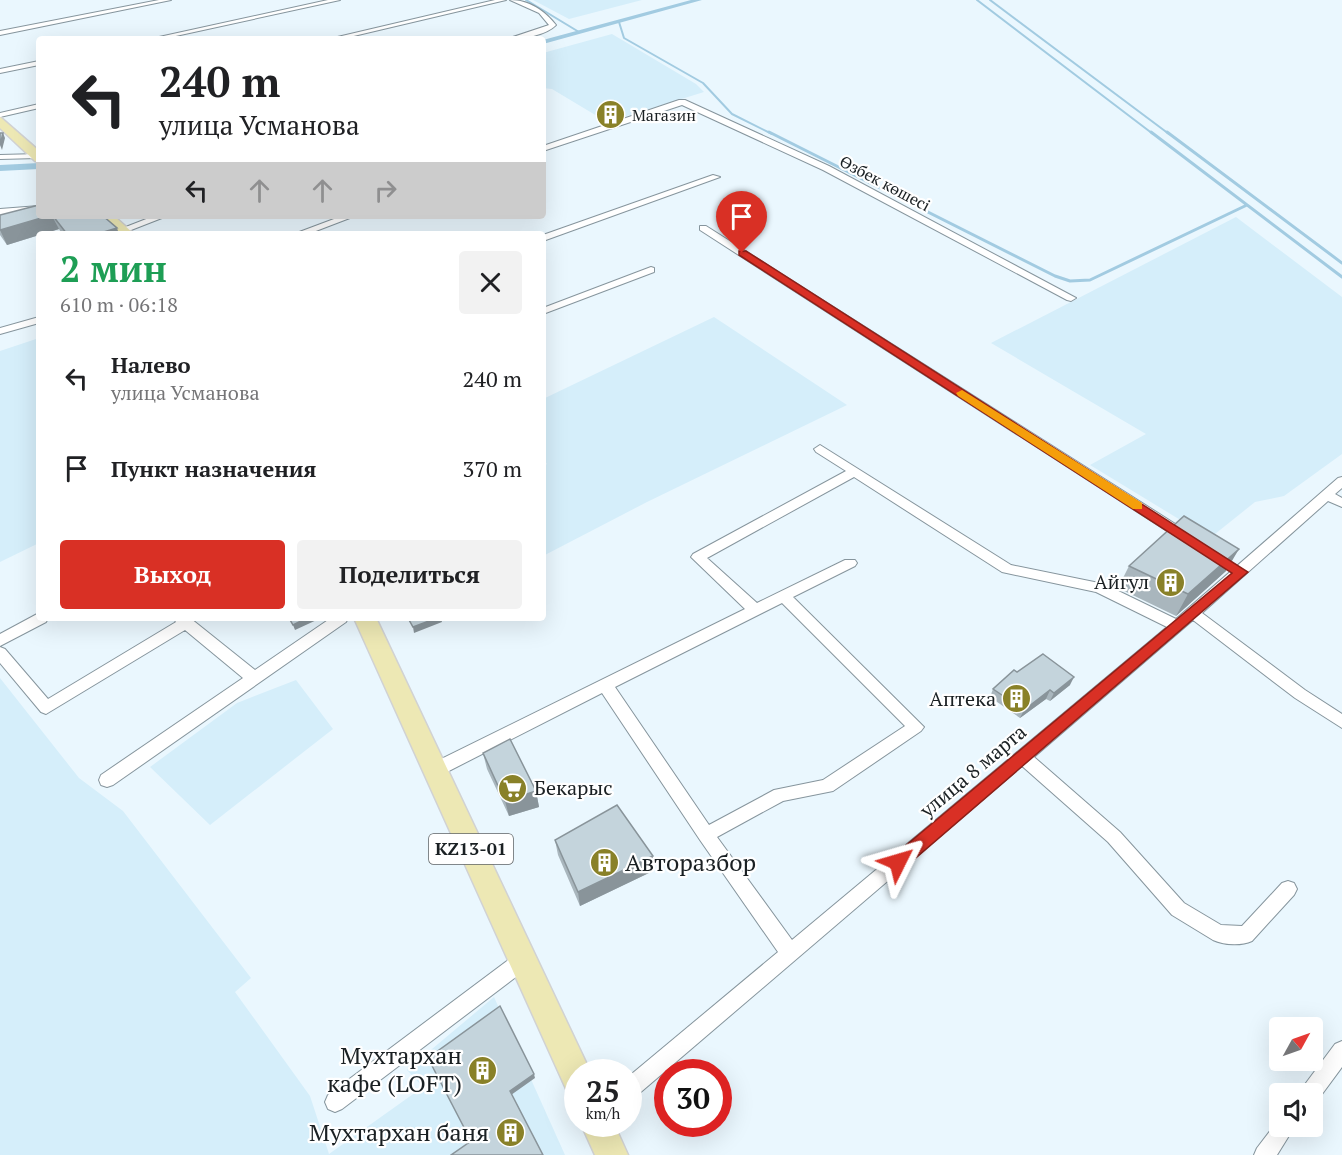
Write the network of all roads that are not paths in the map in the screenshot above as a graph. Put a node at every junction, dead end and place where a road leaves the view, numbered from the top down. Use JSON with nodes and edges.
{"nodes":[{"id":1,"x":168,"y":0,"type":"edge"},
{"id":2,"x":337,"y":0,"type":"edge"},
{"id":3,"x":513,"y":0,"type":"edge"},
{"id":4,"x":497,"y":1,"type":"edge"},
{"id":5,"x":0,"y":33,"type":"edge"},
{"id":6,"x":167,"y":36,"type":"edge"},
{"id":7,"x":345,"y":36,"type":"edge"},
{"id":8,"x":521,"y":36,"type":"edge"},
{"id":9,"x":36,"y":64,"type":"edge"},
{"id":10,"x":0,"y":71,"type":"edge"},
{"id":11,"x":36,"y":107,"type":"edge"},
{"id":12,"x":0,"y":120,"type":"edge"},
{"id":13,"x":546,"y":149,"type":"edge"},
{"id":14,"x":36,"y":155,"type":"edge"},
{"id":15,"x":36,"y":157,"type":"edge"},
{"id":16,"x":0,"y":158,"type":"edge"},
{"id":17,"x":716,"y":177,"type":"dead end"},
{"id":18,"x":36,"y":209,"type":"edge"},
{"id":19,"x":0,"y":212,"type":"edge"},
{"id":20,"x":110,"y":219,"type":"edge"},
{"id":21,"x":156,"y":219,"type":"edge"},
{"id":22,"x":342,"y":219,"type":"edge"},
{"id":23,"x":703,"y":228,"type":"dead end"},
{"id":24,"x":124,"y":231,"type":"edge"},
{"id":25,"x":127,"y":231,"type":"edge"},
{"id":26,"x":308,"y":231,"type":"edge"},
{"id":27,"x":546,"y":237,"type":"edge"},
{"id":28,"x":651,"y":270,"type":"dead end"},
{"id":29,"x":1071,"y":298,"type":"dead end"},
{"id":30,"x":546,"y":310,"type":"edge"},
{"id":31,"x":36,"y":321,"type":"edge"},
{"id":32,"x":0,"y":332,"type":"edge"},
{"id":33,"x":820,"y":449,"type":"dead end"},
{"id":34,"x":855,"y":471,"type":"junction"},
{"id":35,"x":1342,"y":481,"type":"edge"},
{"id":36,"x":1327,"y":495,"type":"junction"},
{"id":37,"x":1342,"y":503,"type":"edge"},
{"id":38,"x":1201,"y":547,"type":"edge"},
{"id":39,"x":850,"y":563,"type":"dead end"},
{"id":40,"x":783,"y":596,"type":"junction"},
{"id":41,"x":755,"y":610,"type":"junction"},
{"id":42,"x":1193,"y":613,"type":"junction"},
{"id":43,"x":36,"y":621,"type":"edge"},
{"id":44,"x":181,"y":621,"type":"edge"},
{"id":45,"x":184,"y":621,"type":"edge"},
{"id":46,"x":336,"y":621,"type":"edge"},
{"id":47,"x":366,"y":621,"type":"edge"},
{"id":48,"x":1178,"y":626,"type":"junction"},
{"id":49,"x":0,"y":641,"type":"edge"},
{"id":50,"x":0,"y":653,"type":"edge"},
{"id":51,"x":254,"y":678,"type":"junction"},
{"id":52,"x":605,"y":685,"type":"junction"},
{"id":53,"x":1342,"y":722,"type":"edge"},
{"id":54,"x":1023,"y":757,"type":"junction"},
{"id":55,"x":435,"y":770,"type":"junction"},
{"id":56,"x":107,"y":780,"type":"dead end"},
{"id":57,"x":706,"y":835,"type":"junction"},
{"id":58,"x":1288,"y":889,"type":"dead end"},
{"id":59,"x":790,"y":953,"type":"junction"},
{"id":60,"x":522,"y":961,"type":"junction"},
{"id":61,"x":568,"y":1059,"type":"edge"},
{"id":62,"x":1340,"y":1059,"type":"edge"},
{"id":63,"x":642,"y":1078,"type":"edge"},
{"id":64,"x":1319,"y":1083,"type":"edge"},
{"id":65,"x":335,"y":1102,"type":"dead end"},
{"id":66,"x":603,"y":1137,"type":"edge"},
{"id":67,"x":1277,"y":1137,"type":"edge"},
{"id":68,"x":612,"y":1155,"type":"edge"},
{"id":69,"x":1264,"y":1155,"type":"edge"}],
"edges":[{"from":1,"to":5,"type":"street"},
{"from":2,"to":6,"type":"street"},
{"from":3,"to":8,"type":"street"},
{"from":4,"to":7,"type":"street"},
{"from":9,"to":10,"type":"street"},
{"from":11,"to":12,"type":"street"},
{"from":12,"to":14,"type":"main road"},
{"from":13,"to":29,"type":"street","name":"Өзбек көшесі"},
{"from":15,"to":16,"type":"street"},
{"from":17,"to":27,"type":"street"},
{"from":18,"to":19,"type":"street"},
{"from":20,"to":24,"type":"main road"},
{"from":21,"to":25,"type":"street"},
{"from":22,"to":26,"type":"street"},
{"from":23,"to":38,"type":"street"},
{"from":28,"to":30,"type":"street"},
{"from":31,"to":32,"type":"street"},
{"from":33,"to":34,"type":"street"},
{"from":34,"to":41,"type":"street"},
{"from":34,"to":48,"type":"street"},
{"from":35,"to":36,"type":"street","name":"улица 8 марта"},
{"from":36,"to":37,"type":"street"},
{"from":36,"to":42,"type":"street","name":"улица 8 марта"},
{"from":39,"to":40,"type":"street"},
{"from":40,"to":41,"type":"street"},
{"from":40,"to":57,"type":"street"},
{"from":41,"to":52,"type":"street"},
{"from":42,"to":48,"type":"street","name":"улица 8 марта"},
{"from":42,"to":53,"type":"street"},
{"from":43,"to":49,"type":"street"},
{"from":44,"to":50,"type":"street"},
{"from":45,"to":51,"type":"street"},
{"from":46,"to":51,"type":"street"},
{"from":47,"to":55,"type":"main road","number":"KZ13-01"},
{"from":48,"to":54,"type":"street","name":"улица 8 марта"},
{"from":51,"to":56,"type":"street"},
{"from":52,"to":55,"type":"street"},
{"from":52,"to":57,"type":"street"},
{"from":54,"to":58,"type":"street"},
{"from":54,"to":59,"type":"street","name":"улица 8 марта"},
{"from":55,"to":60,"type":"main road","number":"KZ13-01"},
{"from":57,"to":59,"type":"street"},
{"from":59,"to":63,"type":"street","name":"улица 8 марта"},
{"from":60,"to":61,"type":"main road","number":"KZ13-01"},
{"from":60,"to":65,"type":"street"},
{"from":62,"to":64,"type":"street"},
{"from":66,"to":68,"type":"main road"},
{"from":67,"to":69,"type":"street"}]}
